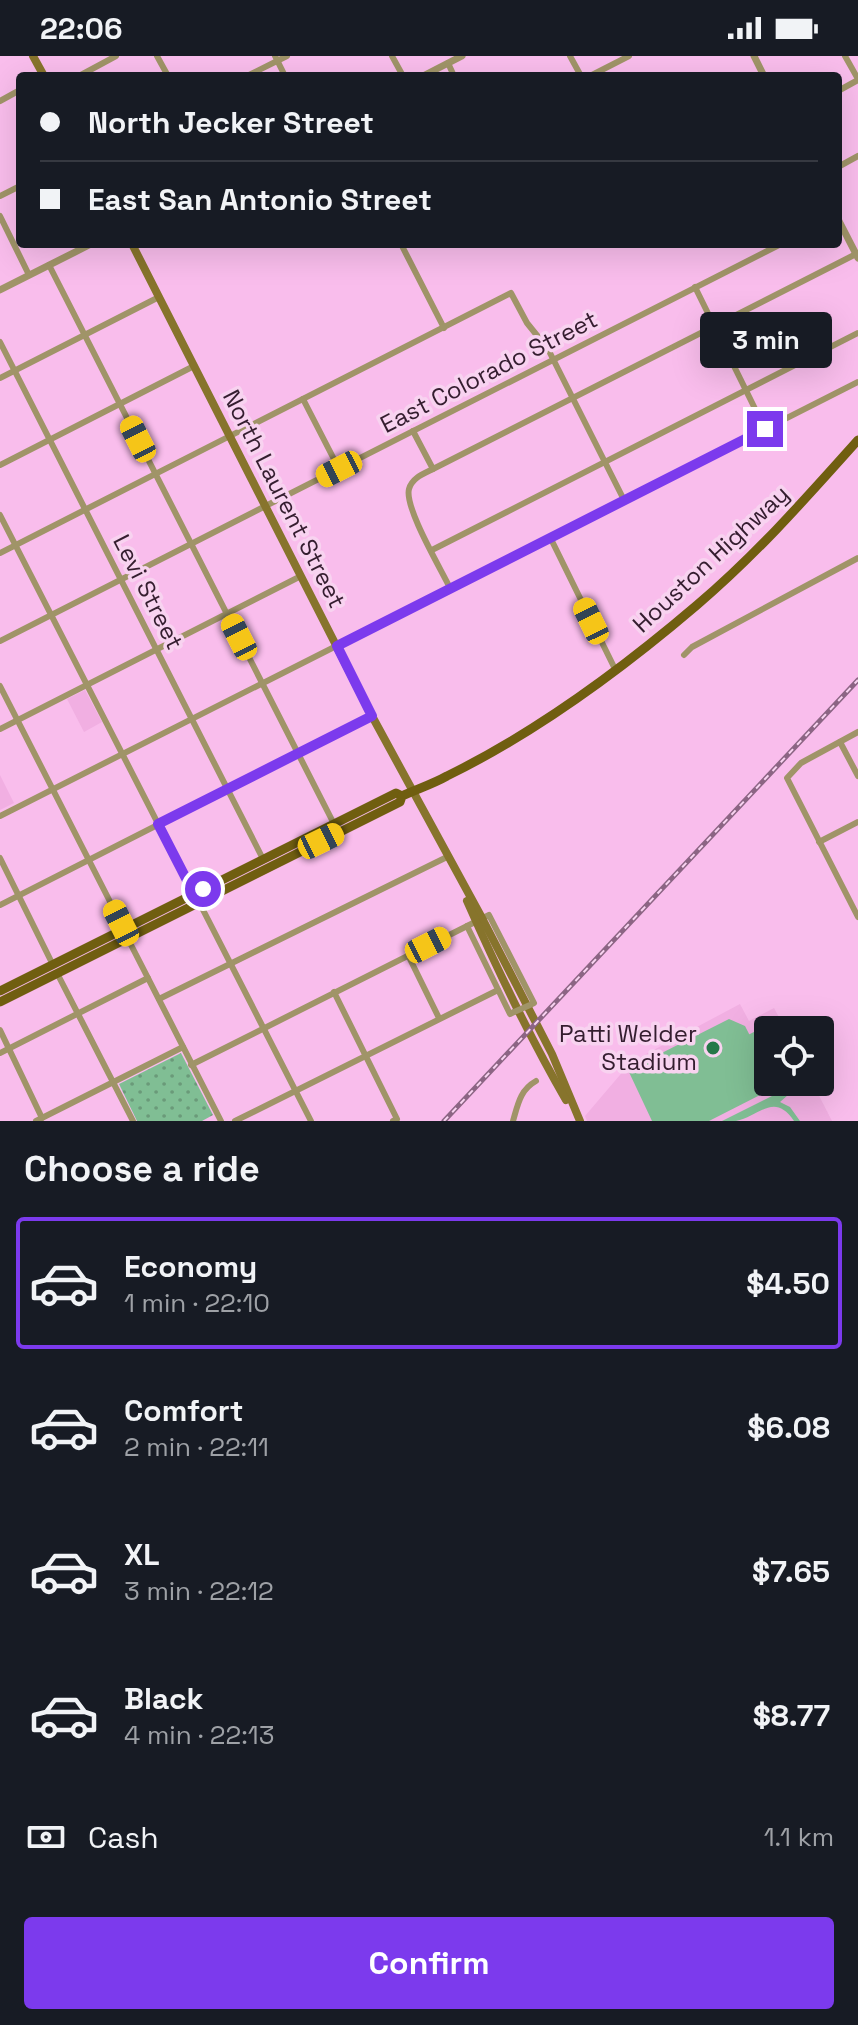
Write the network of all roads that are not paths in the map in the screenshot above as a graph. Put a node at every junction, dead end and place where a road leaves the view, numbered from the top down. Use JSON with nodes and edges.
{"nodes":[{"id":1,"x":116,"y":56,"type":"edge"},
{"id":2,"x":287,"y":56,"type":"edge"},
{"id":3,"x":462,"y":56,"type":"edge"},
{"id":4,"x":629,"y":56,"type":"edge"},
{"id":5,"x":845,"y":56,"type":"edge"},
{"id":6,"x":276,"y":58,"type":"edge"},
{"id":7,"x":448,"y":63,"type":"junction"},
{"id":8,"x":86,"y":72,"type":"edge"},
{"id":9,"x":253,"y":72,"type":"edge"},
{"id":10,"x":431,"y":72,"type":"edge"},
{"id":11,"x":452,"y":72,"type":"edge"},
{"id":12,"x":598,"y":72,"type":"edge"},
{"id":13,"x":858,"y":80,"type":"edge"},
{"id":14,"x":0,"y":216,"type":"edge"},
{"id":15,"x":842,"y":227,"type":"edge"},
{"id":16,"x":83,"y":248,"type":"edge"},
{"id":17,"x":134,"y":248,"type":"edge"},
{"id":18,"x":403,"y":248,"type":"edge"},
{"id":19,"x":773,"y":248,"type":"edge"},
{"id":20,"x":857,"y":256,"type":"edge"},
{"id":21,"x":49,"y":265,"type":"junction"},
{"id":22,"x":29,"y":275,"type":"junction"},
{"id":23,"x":695,"y":287,"type":"junction"},
{"id":24,"x":0,"y":290,"type":"edge"},
{"id":25,"x":159,"y":297,"type":"junction"},
{"id":26,"x":714,"y":325,"type":"junction"},
{"id":27,"x":444,"y":328,"type":"junction"},
{"id":28,"x":858,"y":333,"type":"edge"},
{"id":29,"x":85,"y":335,"type":"junction"},
{"id":30,"x":0,"y":342,"type":"edge"},
{"id":31,"x":553,"y":359,"type":"junction"},
{"id":32,"x":194,"y":366,"type":"junction"},
{"id":33,"x":14,"y":371,"type":"junction"},
{"id":34,"x":0,"y":378,"type":"edge"},
{"id":35,"x":858,"y":382,"type":"edge"},
{"id":36,"x":747,"y":390,"type":"junction"},
{"id":37,"x":303,"y":399,"type":"junction"},
{"id":38,"x":573,"y":399,"type":"junction"},
{"id":39,"x":121,"y":404,"type":"junction"},
{"id":40,"x":765,"y":429,"type":"junction"},
{"id":41,"x":413,"y":431,"type":"junction"},
{"id":42,"x":229,"y":437,"type":"junction"},
{"id":43,"x":50,"y":440,"type":"junction"},
{"id":44,"x":858,"y":440,"type":"edge"},
{"id":45,"x":605,"y":462,"type":"junction"},
{"id":46,"x":0,"y":465,"type":"edge"},
{"id":47,"x":339,"y":469,"type":"junction"},
{"id":48,"x":433,"y":469,"type":"junction"},
{"id":49,"x":155,"y":475,"type":"junction"},
{"id":50,"x":624,"y":500,"type":"junction"},
{"id":51,"x":265,"y":507,"type":"junction"},
{"id":52,"x":86,"y":510,"type":"junction"},
{"id":53,"x":0,"y":515,"type":"edge"},
{"id":54,"x":550,"y":537,"type":"junction"},
{"id":55,"x":191,"y":544,"type":"junction"},
{"id":56,"x":16,"y":546,"type":"junction"},
{"id":57,"x":432,"y":550,"type":"junction"},
{"id":58,"x":0,"y":553,"type":"edge"},
{"id":59,"x":858,"y":558,"type":"edge"},
{"id":60,"x":301,"y":576,"type":"junction"},
{"id":61,"x":121,"y":579,"type":"junction"},
{"id":62,"x":450,"y":588,"type":"junction"},
{"id":63,"x":227,"y":614,"type":"junction"},
{"id":64,"x":51,"y":616,"type":"junction"},
{"id":65,"x":0,"y":641,"type":"edge"},
{"id":66,"x":337,"y":646,"type":"junction"},
{"id":67,"x":157,"y":650,"type":"junction"},
{"id":68,"x":684,"y":655,"type":"dead end"},
{"id":69,"x":615,"y":669,"type":"junction"},
{"id":70,"x":262,"y":683,"type":"junction"},
{"id":71,"x":87,"y":685,"type":"junction"},
{"id":72,"x":0,"y":686,"type":"edge"},
{"id":73,"x":372,"y":716,"type":"junction"},
{"id":74,"x":192,"y":719,"type":"junction"},
{"id":75,"x":18,"y":720,"type":"junction"},
{"id":76,"x":0,"y":729,"type":"edge"},
{"id":77,"x":858,"y":732,"type":"edge"},
{"id":78,"x":840,"y":742,"type":"junction"},
{"id":79,"x":122,"y":754,"type":"junction"},
{"id":80,"x":298,"y":754,"type":"junction"},
{"id":81,"x":858,"y":776,"type":"edge"},
{"id":82,"x":53,"y":790,"type":"junction"},
{"id":83,"x":228,"y":790,"type":"junction"},
{"id":84,"x":407,"y":794,"type":"junction"},
{"id":85,"x":0,"y":816,"type":"edge"},
{"id":86,"x":858,"y":822,"type":"edge"},
{"id":87,"x":158,"y":824,"type":"junction"},
{"id":88,"x":334,"y":824,"type":"junction"},
{"id":89,"x":819,"y":842,"type":"junction"},
{"id":90,"x":447,"y":857,"type":"junction"},
{"id":91,"x":0,"y":858,"type":"edge"},
{"id":92,"x":263,"y":859,"type":"junction"},
{"id":93,"x":89,"y":860,"type":"junction"},
{"id":94,"x":19,"y":895,"type":"junction"},
{"id":95,"x":196,"y":898,"type":"junction"},
{"id":96,"x":0,"y":905,"type":"edge"},
{"id":97,"x":857,"y":913,"type":"edge"},
{"id":98,"x":478,"y":920,"type":"junction"},
{"id":99,"x":126,"y":933,"type":"junction"},
{"id":100,"x":408,"y":955,"type":"junction"},
{"id":101,"x":231,"y":964,"type":"junction"},
{"id":102,"x":55,"y":969,"type":"junction"},
{"id":103,"x":148,"y":978,"type":"junction"},
{"id":104,"x":498,"y":990,"type":"junction"},
{"id":105,"x":0,"y":991,"type":"edge"},
{"id":106,"x":334,"y":992,"type":"junction"},
{"id":107,"x":159,"y":999,"type":"junction"},
{"id":108,"x":0,"y":1002,"type":"edge"},
{"id":109,"x":78,"y":1012,"type":"junction"},
{"id":110,"x":439,"y":1018,"type":"junction"},
{"id":111,"x":263,"y":1028,"type":"junction"},
{"id":112,"x":0,"y":1030,"type":"edge"},
{"id":113,"x":183,"y":1047,"type":"junction"},
{"id":114,"x":9,"y":1049,"type":"junction"},
{"id":115,"x":0,"y":1053,"type":"edge"},
{"id":116,"x":366,"y":1055,"type":"junction"},
{"id":117,"x":191,"y":1065,"type":"junction"},
{"id":118,"x":536,"y":1081,"type":"dead end"},
{"id":119,"x":113,"y":1082,"type":"junction"},
{"id":120,"x":295,"y":1090,"type":"junction"},
{"id":121,"x":41,"y":1120,"type":"edge"},
{"id":122,"x":217,"y":1120,"type":"edge"},
{"id":123,"x":395,"y":1120,"type":"edge"},
{"id":124,"x":133,"y":1121,"type":"edge"},
{"id":125,"x":235,"y":1121,"type":"edge"},
{"id":126,"x":311,"y":1121,"type":"edge"},
{"id":127,"x":513,"y":1121,"type":"edge"},
{"id":128,"x":579,"y":1121,"type":"edge"}],
"edges":[{"from":1,"to":8,"type":"street"},
{"from":2,"to":6,"type":"street"},
{"from":3,"to":7,"type":"street"},
{"from":4,"to":12,"type":"street"},
{"from":5,"to":13,"type":"street"},
{"from":6,"to":9,"type":"street"},
{"from":7,"to":10,"type":"street"},
{"from":7,"to":11,"type":"street"},
{"from":14,"to":22,"type":"street"},
{"from":15,"to":20,"type":"street"},
{"from":16,"to":21,"type":"street"},
{"from":17,"to":25,"type":"main road","name":"North Laurent Street"},
{"from":18,"to":27,"type":"street"},
{"from":19,"to":23,"type":"street","name":"East Colorado Street"},
{"from":20,"to":26,"type":"street"},
{"from":21,"to":22,"type":"street"},
{"from":21,"to":29,"type":"street"},
{"from":22,"to":24,"type":"street"},
{"from":23,"to":26,"type":"street"},
{"from":23,"to":31,"type":"street","name":"East Colorado Street"},
{"from":25,"to":29,"type":"street"},
{"from":25,"to":32,"type":"main road","name":"North Laurent Street"},
{"from":26,"to":36,"type":"street"},
{"from":26,"to":38,"type":"street"},
{"from":27,"to":31,"type":"street"},
{"from":27,"to":37,"type":"street"},
{"from":28,"to":36,"type":"street"},
{"from":29,"to":33,"type":"street"},
{"from":29,"to":39,"type":"street"},
{"from":30,"to":33,"type":"street","name":"Levi Street"},
{"from":31,"to":38,"type":"street"},
{"from":31,"to":41,"type":"street","name":"East Colorado Street"},
{"from":32,"to":39,"type":"street"},
{"from":32,"to":42,"type":"main road","name":"North Laurent Street"},
{"from":33,"to":34,"type":"street"},
{"from":33,"to":43,"type":"street","name":"Levi Street"},
{"from":35,"to":40,"type":"street"},
{"from":36,"to":40,"type":"street"},
{"from":36,"to":45,"type":"street"},
{"from":37,"to":42,"type":"street"},
{"from":37,"to":47,"type":"street"},
{"from":38,"to":45,"type":"street"},
{"from":38,"to":48,"type":"street"},
{"from":39,"to":43,"type":"street"},
{"from":39,"to":49,"type":"street"},
{"from":40,"to":50,"type":"street"},
{"from":41,"to":47,"type":"street","name":"East Colorado Street"},
{"from":41,"to":48,"type":"street"},
{"from":42,"to":49,"type":"street"},
{"from":42,"to":51,"type":"main road","name":"North Laurent Street"},
{"from":43,"to":46,"type":"street"},
{"from":43,"to":52,"type":"street","name":"Levi Street"},
{"from":44,"to":69,"type":"main road","name":"Houston Highway"},
{"from":45,"to":50,"type":"street"},
{"from":45,"to":57,"type":"street"},
{"from":47,"to":51,"type":"street","name":"East Colorado Street"},
{"from":48,"to":57,"type":"street"},
{"from":49,"to":52,"type":"street"},
{"from":49,"to":55,"type":"street"},
{"from":50,"to":54,"type":"street"},
{"from":51,"to":55,"type":"street","name":"East Colorado Street"},
{"from":51,"to":60,"type":"main road","name":"North Laurent Street"},
{"from":52,"to":56,"type":"street"},
{"from":52,"to":61,"type":"street","name":"Levi Street"},
{"from":53,"to":56,"type":"street"},
{"from":54,"to":62,"type":"street"},
{"from":54,"to":69,"type":"street"},
{"from":55,"to":61,"type":"street","name":"East Colorado Street"},
{"from":55,"to":63,"type":"street"},
{"from":56,"to":58,"type":"street"},
{"from":56,"to":64,"type":"street"},
{"from":57,"to":62,"type":"street"},
{"from":59,"to":68,"type":"street"},
{"from":60,"to":63,"type":"street"},
{"from":60,"to":66,"type":"main road","name":"North Laurent Street"},
{"from":61,"to":64,"type":"street","name":"East Colorado Street"},
{"from":61,"to":67,"type":"street","name":"Levi Street"},
{"from":62,"to":66,"type":"street"},
{"from":63,"to":67,"type":"street"},
{"from":63,"to":70,"type":"street"},
{"from":64,"to":65,"type":"street","name":"East Colorado Street"},
{"from":64,"to":71,"type":"street"},
{"from":66,"to":70,"type":"street"},
{"from":66,"to":73,"type":"main road","name":"North Laurent Street"},
{"from":67,"to":71,"type":"street"},
{"from":67,"to":74,"type":"street","name":"Levi Street"},
{"from":69,"to":84,"type":"main road","name":"Houston Highway"},
{"from":70,"to":74,"type":"street"},
{"from":70,"to":80,"type":"street"},
{"from":71,"to":75,"type":"street"},
{"from":71,"to":79,"type":"street"},
{"from":72,"to":75,"type":"street"},
{"from":73,"to":80,"type":"street"},
{"from":73,"to":84,"type":"main road","name":"North Laurent Street"},
{"from":74,"to":79,"type":"street"},
{"from":74,"to":83,"type":"street","name":"Levi Street"},
{"from":75,"to":76,"type":"street"},
{"from":75,"to":82,"type":"street"},
{"from":77,"to":78,"type":"street"},
{"from":78,"to":81,"type":"street"},
{"from":78,"to":89,"type":"street"},
{"from":79,"to":82,"type":"street"},
{"from":79,"to":87,"type":"street"},
{"from":80,"to":83,"type":"street"},
{"from":80,"to":88,"type":"street"},
{"from":82,"to":85,"type":"street"},
{"from":82,"to":93,"type":"street"},
{"from":83,"to":87,"type":"street"},
{"from":83,"to":92,"type":"street","name":"Levi Street"},
{"from":84,"to":88,"type":"main road"},
{"from":84,"to":90,"type":"main road","name":"North Laurent Street"},
{"from":84,"to":95,"type":"main road"},
{"from":86,"to":89,"type":"street"},
{"from":87,"to":93,"type":"street"},
{"from":87,"to":95,"type":"street"},
{"from":88,"to":92,"type":"main road"},
{"from":89,"to":97,"type":"street"},
{"from":90,"to":98,"type":"main road","name":"North Laurent Street"},
{"from":90,"to":101,"type":"street"},
{"from":91,"to":94,"type":"street"},
{"from":92,"to":95,"type":"main road"},
{"from":93,"to":94,"type":"street"},
{"from":93,"to":99,"type":"street"},
{"from":94,"to":96,"type":"street"},
{"from":94,"to":102,"type":"street"},
{"from":95,"to":99,"type":"main road"},
{"from":95,"to":99,"type":"main road"},
{"from":95,"to":101,"type":"street"},
{"from":98,"to":100,"type":"street"},
{"from":98,"to":104,"type":"street"},
{"from":98,"to":104,"type":"street","bridge":true},
{"from":98,"to":128,"type":"main road","name":"North Laurent Street"},
{"from":99,"to":102,"type":"main road"},
{"from":99,"to":102,"type":"main road"},
{"from":99,"to":103,"type":"street"},
{"from":100,"to":106,"type":"street"},
{"from":100,"to":110,"type":"street"},
{"from":101,"to":107,"type":"street"},
{"from":101,"to":111,"type":"street"},
{"from":102,"to":105,"type":"main road"},
{"from":102,"to":108,"type":"main road"},
{"from":102,"to":109,"type":"street"},
{"from":103,"to":107,"type":"street"},
{"from":103,"to":109,"type":"street"},
{"from":104,"to":110,"type":"street"},
{"from":106,"to":111,"type":"street"},
{"from":106,"to":116,"type":"street"},
{"from":107,"to":113,"type":"street"},
{"from":109,"to":114,"type":"street"},
{"from":109,"to":119,"type":"street"},
{"from":110,"to":116,"type":"street"},
{"from":111,"to":117,"type":"street"},
{"from":111,"to":120,"type":"street"},
{"from":112,"to":114,"type":"street"},
{"from":113,"to":117,"type":"street"},
{"from":113,"to":119,"type":"street"},
{"from":114,"to":115,"type":"street"},
{"from":114,"to":121,"type":"street"},
{"from":116,"to":120,"type":"street"},
{"from":116,"to":123,"type":"street"},
{"from":117,"to":122,"type":"street"},
{"from":118,"to":127,"type":"street"},
{"from":119,"to":121,"type":"street"},
{"from":119,"to":124,"type":"street"},
{"from":120,"to":125,"type":"street"},
{"from":120,"to":126,"type":"street"}]}
